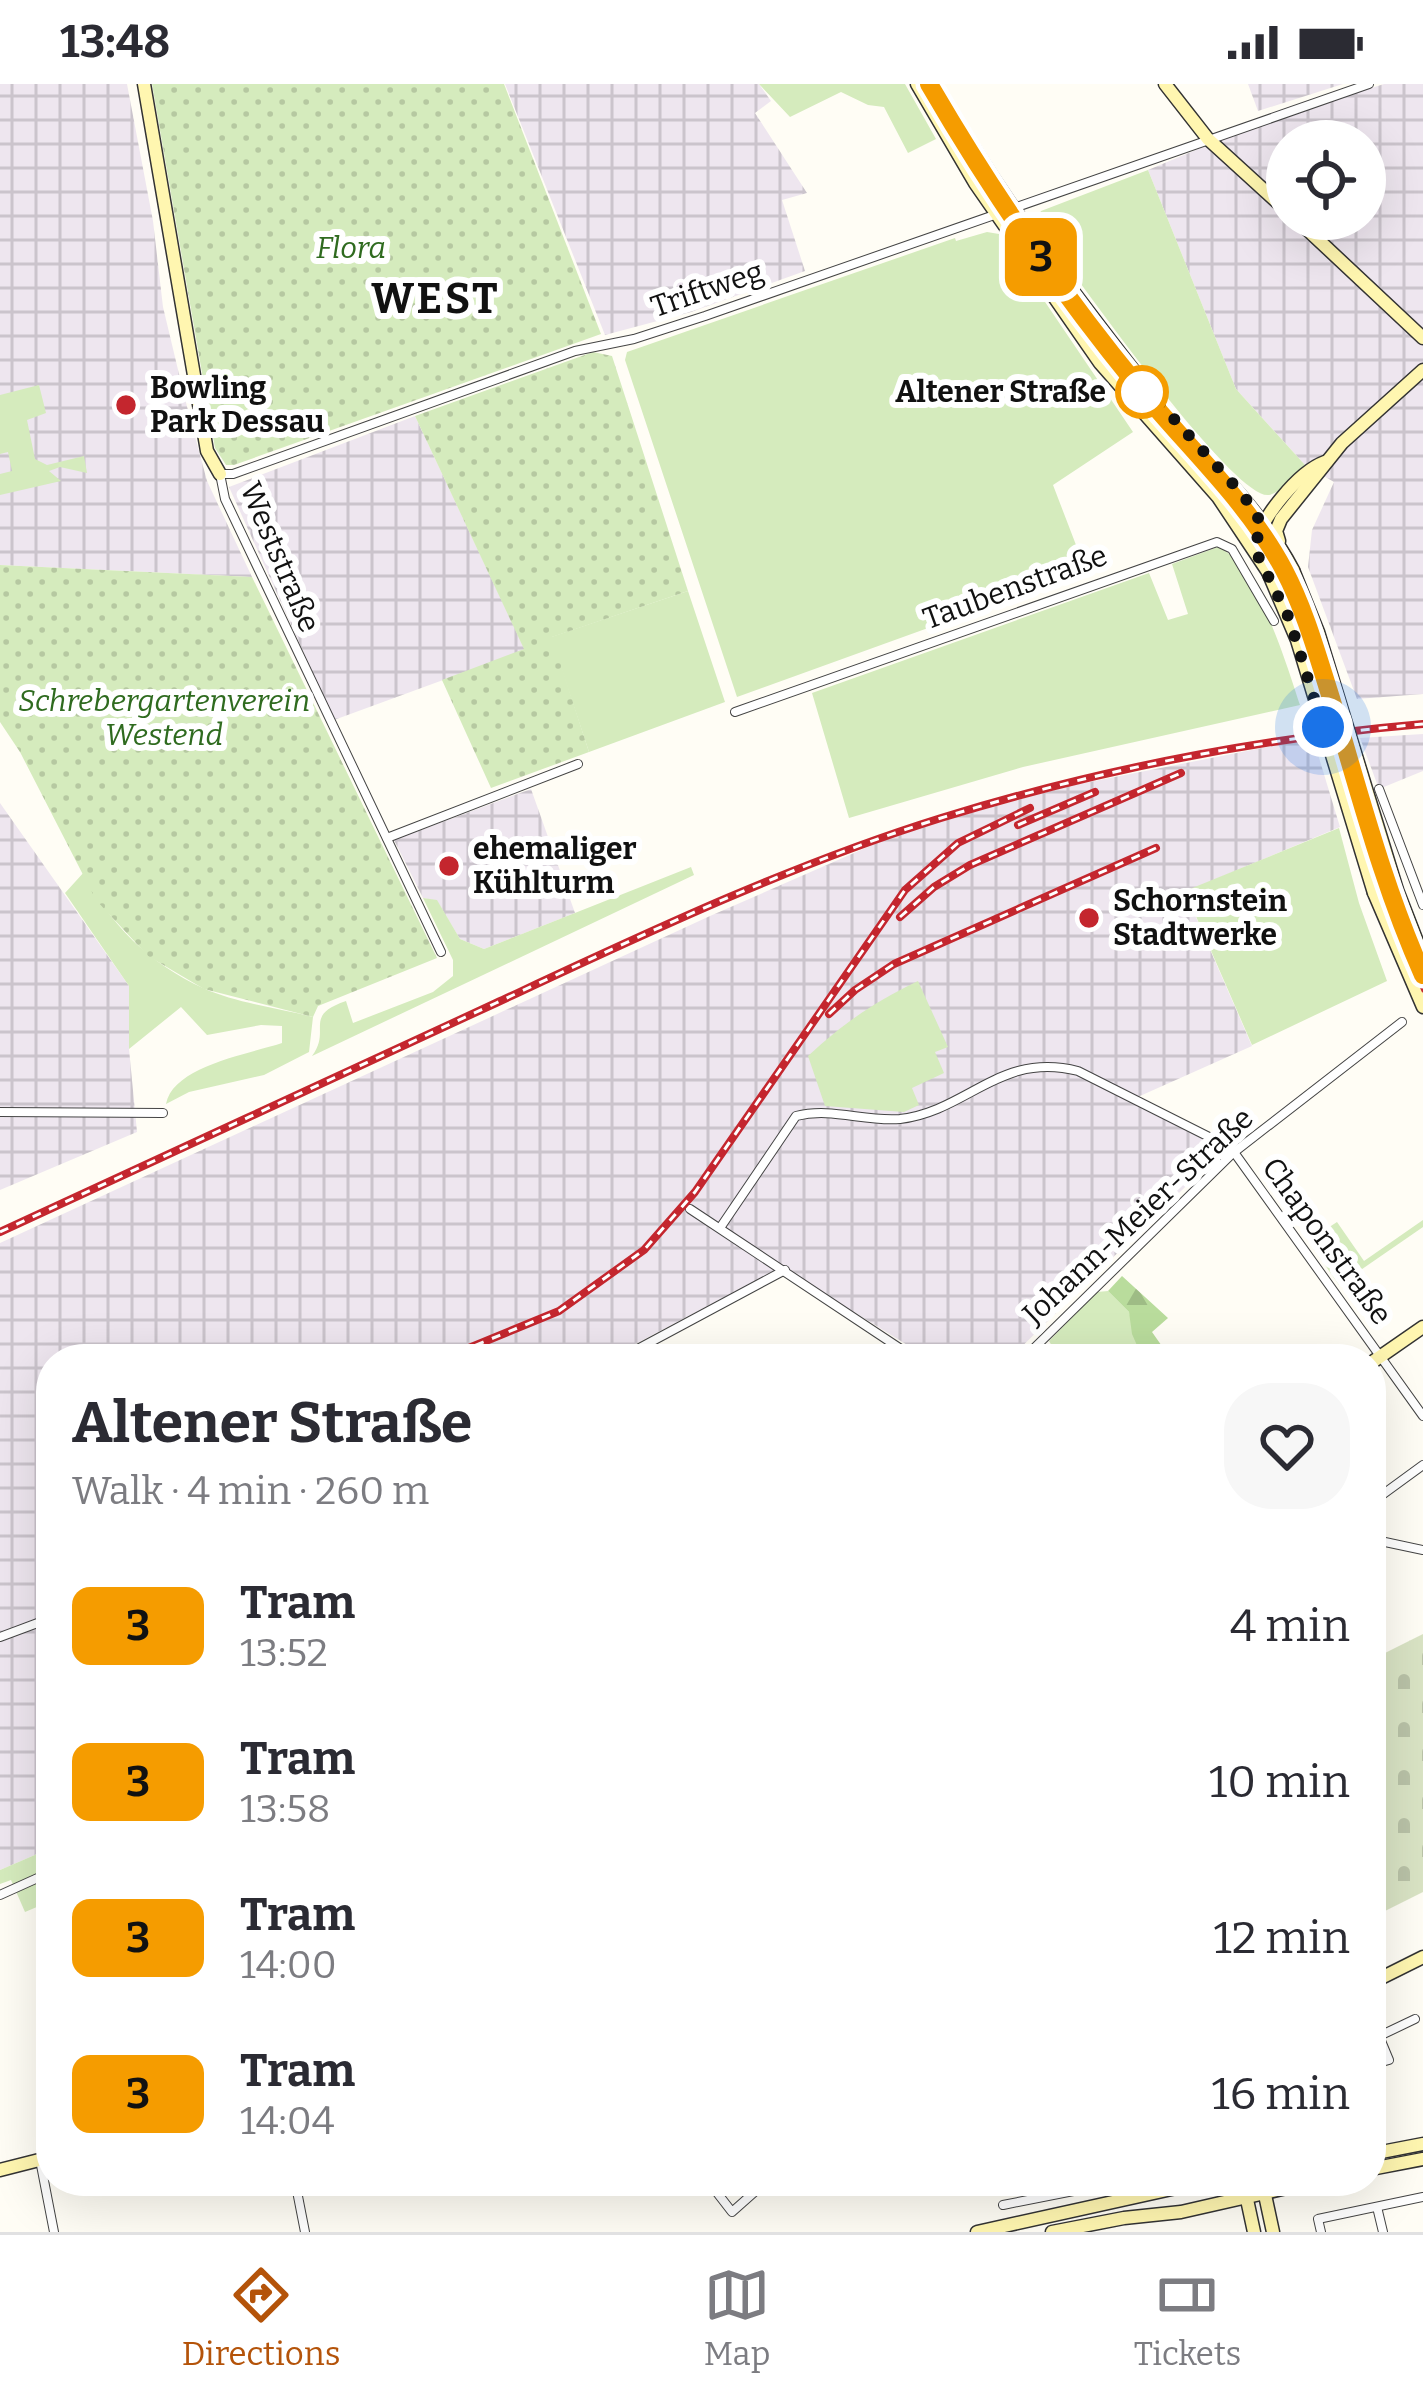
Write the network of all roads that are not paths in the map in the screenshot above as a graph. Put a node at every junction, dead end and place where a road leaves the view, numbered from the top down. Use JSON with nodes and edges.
{"nodes":[{"id":1,"x":144,"y":84,"type":"edge"},
{"id":2,"x":917,"y":84,"type":"edge"},
{"id":3,"x":937,"y":84,"type":"edge"},
{"id":4,"x":1165,"y":84,"type":"edge"},
{"id":5,"x":1369,"y":84,"type":"edge"},
{"id":6,"x":1208,"y":139,"type":"junction"},
{"id":7,"x":1266,"y":192,"type":"edge"},
{"id":8,"x":1014,"y":210,"type":"junction"},
{"id":9,"x":998,"y":216,"type":"junction"},
{"id":10,"x":1318,"y":240,"type":"edge"},
{"id":11,"x":1423,"y":338,"type":"edge"},
{"id":12,"x":1423,"y":370,"type":"edge"},
{"id":13,"x":1325,"y":462,"type":"junction"},
{"id":14,"x":220,"y":474,"type":"junction"},
{"id":15,"x":1262,"y":524,"type":"junction"},
{"id":16,"x":1254,"y":548,"type":"junction"},
{"id":17,"x":1284,"y":553,"type":"junction"},
{"id":18,"x":1274,"y":621,"type":"dead end"},
{"id":19,"x":735,"y":712,"type":"dead end"},
{"id":20,"x":578,"y":764,"type":"dead end"},
{"id":21,"x":1379,"y":789,"type":"dead end"},
{"id":22,"x":387,"y":838,"type":"junction"},
{"id":23,"x":1423,"y":905,"type":"edge"},
{"id":24,"x":441,"y":952,"type":"dead end"},
{"id":25,"x":1423,"y":957,"type":"edge"},
{"id":26,"x":1423,"y":1007,"type":"edge"},
{"id":27,"x":1402,"y":1022,"type":"dead end"},
{"id":28,"x":0,"y":1112,"type":"edge"},
{"id":29,"x":163,"y":1113,"type":"dead end"},
{"id":30,"x":1233,"y":1153,"type":"junction"},
{"id":31,"x":690,"y":1209,"type":"dead end"},
{"id":32,"x":720,"y":1228,"type":"junction"},
{"id":33,"x":786,"y":1270,"type":"junction"},
{"id":34,"x":1423,"y":1328,"type":"edge"},
{"id":35,"x":647,"y":1344,"type":"edge"},
{"id":36,"x":894,"y":1344,"type":"edge"},
{"id":37,"x":1038,"y":1344,"type":"edge"},
{"id":38,"x":1365,"y":1344,"type":"edge"},
{"id":39,"x":1386,"y":1353,"type":"edge"},
{"id":40,"x":1386,"y":1372,"type":"edge"},
{"id":41,"x":1423,"y":1416,"type":"edge"},
{"id":42,"x":1423,"y":1466,"type":"edge"},
{"id":43,"x":1386,"y":1492,"type":"edge"},
{"id":44,"x":1386,"y":1542,"type":"edge"},
{"id":45,"x":1423,"y":1550,"type":"edge"},
{"id":46,"x":36,"y":1624,"type":"edge"},
{"id":47,"x":0,"y":1637,"type":"edge"},
{"id":48,"x":36,"y":1879,"type":"edge"},
{"id":49,"x":0,"y":1895,"type":"edge"},
{"id":50,"x":1423,"y":1957,"type":"edge"},
{"id":51,"x":1386,"y":1976,"type":"edge"},
{"id":52,"x":1415,"y":2019,"type":"dead end"},
{"id":53,"x":1386,"y":2033,"type":"edge"},
{"id":54,"x":1423,"y":2144,"type":"edge"},
{"id":55,"x":1386,"y":2151,"type":"edge"},
{"id":56,"x":1423,"y":2159,"type":"edge"},
{"id":57,"x":36,"y":2161,"type":"edge"},
{"id":58,"x":1386,"y":2166,"type":"edge"},
{"id":59,"x":0,"y":2170,"type":"edge"},
{"id":60,"x":50,"y":2196,"type":"edge"},
{"id":61,"x":298,"y":2196,"type":"edge"},
{"id":62,"x":720,"y":2196,"type":"edge"},
{"id":63,"x":751,"y":2196,"type":"edge"},
{"id":64,"x":1051,"y":2196,"type":"edge"},
{"id":65,"x":1140,"y":2196,"type":"edge"},
{"id":66,"x":1249,"y":2196,"type":"edge"},
{"id":67,"x":1266,"y":2196,"type":"edge"},
{"id":68,"x":1423,"y":2197,"type":"edge"},
{"id":69,"x":1246,"y":2198,"type":"junction"},
{"id":70,"x":1003,"y":2206,"type":"dead end"},
{"id":71,"x":1377,"y":2206,"type":"junction"},
{"id":72,"x":54,"y":2232,"type":"edge"},
{"id":73,"x":304,"y":2232,"type":"edge"},
{"id":74,"x":977,"y":2232,"type":"edge"},
{"id":75,"x":1052,"y":2232,"type":"edge"},
{"id":76,"x":1254,"y":2232,"type":"edge"},
{"id":77,"x":1274,"y":2232,"type":"edge"},
{"id":78,"x":1321,"y":2232,"type":"edge"},
{"id":79,"x":1383,"y":2232,"type":"edge"}],
"edges":[{"from":1,"to":14,"type":"main road","name":"Weststraße"},
{"from":2,"to":9,"type":"main road"},
{"from":3,"to":8,"type":"main road"},
{"from":4,"to":6,"type":"main road"},
{"from":5,"to":6,"type":"street","name":"Triftweg"},
{"from":6,"to":7,"type":"main road"},
{"from":6,"to":8,"type":"street","name":"Triftweg"},
{"from":8,"to":9,"type":"street","name":"Triftweg"},
{"from":8,"to":15,"type":"main road"},
{"from":9,"to":14,"type":"street","name":"Triftweg"},
{"from":9,"to":16,"type":"main road"},
{"from":10,"to":11,"type":"main road"},
{"from":12,"to":13,"type":"main road"},
{"from":13,"to":15,"type":"main road"},
{"from":13,"to":17,"type":"main road"},
{"from":14,"to":22,"type":"street","name":"Weststraße"},
{"from":15,"to":16,"type":"main road"},
{"from":15,"to":17,"type":"main road"},
{"from":16,"to":26,"type":"main road","bridge":true},
{"from":17,"to":25,"type":"main road","bridge":true},
{"from":18,"to":19,"type":"street","name":"Taubenstraße"},
{"from":20,"to":22,"type":"street"},
{"from":21,"to":23,"type":"street"},
{"from":22,"to":24,"type":"street","name":"Weststraße"},
{"from":27,"to":30,"type":"street","name":"Johann-Meier-Straße"},
{"from":28,"to":29,"type":"street"},
{"from":30,"to":32,"type":"street"},
{"from":30,"to":37,"type":"street","name":"Johann-Meier-Straße"},
{"from":30,"to":38,"type":"street","name":"Chaponstraße"},
{"from":31,"to":32,"type":"street"},
{"from":32,"to":33,"type":"street"},
{"from":33,"to":35,"type":"street"},
{"from":33,"to":36,"type":"street"},
{"from":34,"to":39,"type":"main road"},
{"from":40,"to":41,"type":"street","name":"Chaponstraße"},
{"from":42,"to":43,"type":"street"},
{"from":44,"to":45,"type":"street"},
{"from":46,"to":47,"type":"street"},
{"from":48,"to":49,"type":"street"},
{"from":50,"to":51,"type":"main road"},
{"from":52,"to":53,"type":"street"},
{"from":54,"to":55,"type":"main road"},
{"from":56,"to":58,"type":"main road"},
{"from":57,"to":59,"type":"main road"},
{"from":60,"to":72,"type":"street"},
{"from":61,"to":73,"type":"street"},
{"from":62,"to":63,"type":"street"},
{"from":64,"to":70,"type":"street"},
{"from":65,"to":74,"type":"main road"},
{"from":66,"to":69,"type":"main road"},
{"from":67,"to":77,"type":"main road"},
{"from":68,"to":71,"type":"street"},
{"from":69,"to":75,"type":"main road"},
{"from":69,"to":76,"type":"main road"},
{"from":71,"to":78,"type":"street"},
{"from":71,"to":79,"type":"street"}]}
